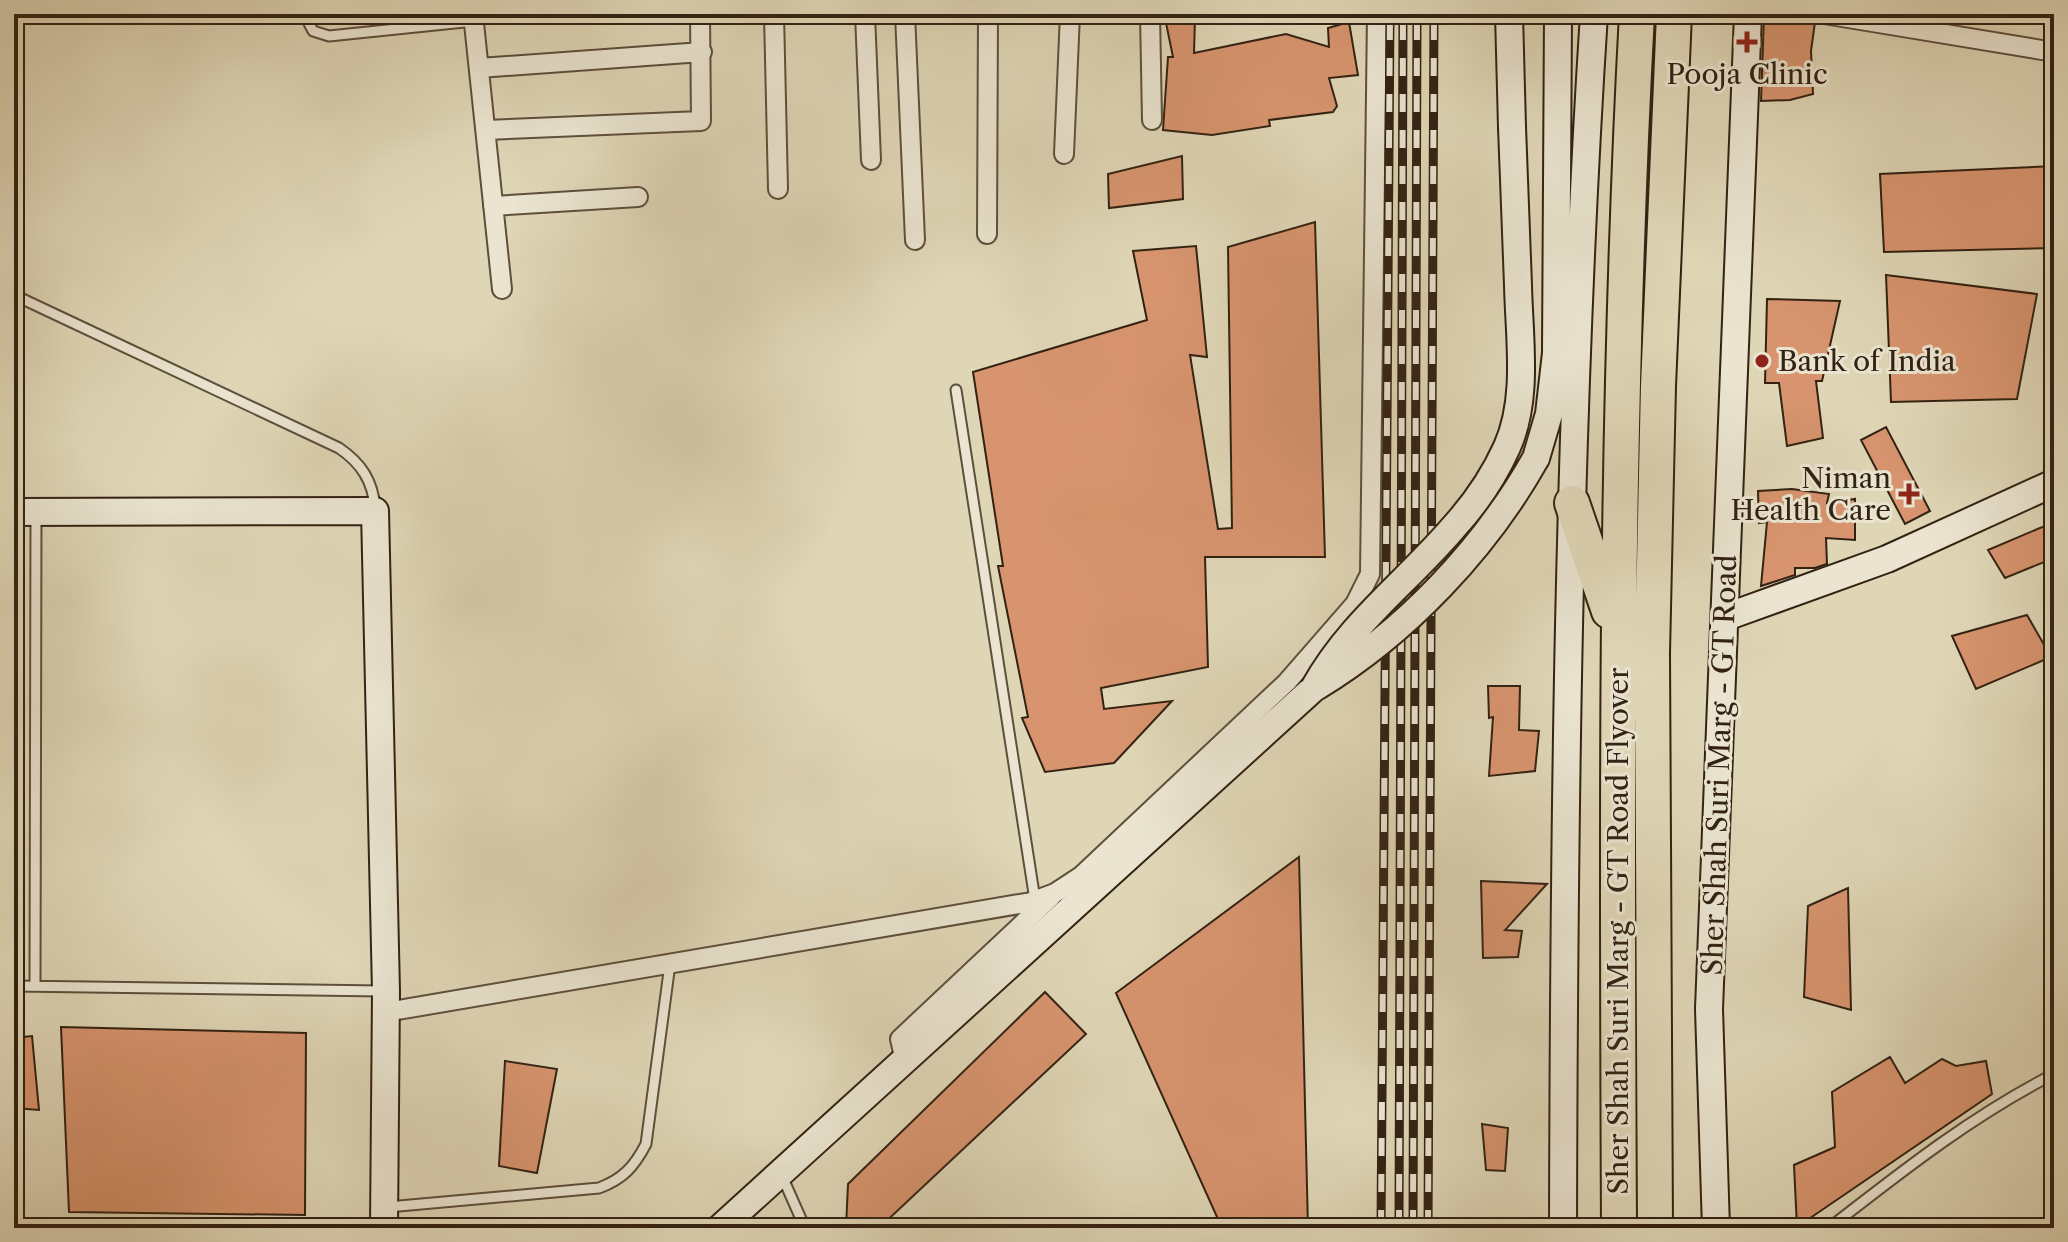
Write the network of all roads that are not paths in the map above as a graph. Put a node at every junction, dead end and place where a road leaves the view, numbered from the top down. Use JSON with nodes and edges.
{"nodes":[{"id":1,"x":304,"y":14,"type":"edge"},
{"id":2,"x":700,"y":14,"type":"edge"},
{"id":3,"x":774,"y":14,"type":"edge"},
{"id":4,"x":865,"y":14,"type":"edge"},
{"id":5,"x":905,"y":14,"type":"edge"},
{"id":6,"x":988,"y":14,"type":"edge"},
{"id":7,"x":1070,"y":14,"type":"edge"},
{"id":8,"x":1150,"y":14,"type":"edge"},
{"id":9,"x":1377,"y":14,"type":"edge"},
{"id":10,"x":1509,"y":14,"type":"edge"},
{"id":11,"x":1558,"y":14,"type":"edge"},
{"id":12,"x":1594,"y":14,"type":"edge"},
{"id":13,"x":1637,"y":14,"type":"edge"},
{"id":14,"x":1674,"y":14,"type":"edge"},
{"id":15,"x":1748,"y":14,"type":"edge"},
{"id":16,"x":1824,"y":14,"type":"edge"},
{"id":17,"x":473,"y":17,"type":"edge"},
{"id":18,"x":702,"y":52,"type":"junction"},
{"id":19,"x":2054,"y":52,"type":"edge"},
{"id":20,"x":479,"y":68,"type":"junction"},
{"id":21,"x":1152,"y":120,"type":"dead end"},
{"id":22,"x":486,"y":130,"type":"junction"},
{"id":23,"x":1064,"y":154,"type":"dead end"},
{"id":24,"x":871,"y":160,"type":"dead end"},
{"id":25,"x":778,"y":189,"type":"dead end"},
{"id":26,"x":638,"y":197,"type":"dead end"},
{"id":27,"x":493,"y":206,"type":"junction"},
{"id":28,"x":987,"y":234,"type":"dead end"},
{"id":29,"x":915,"y":240,"type":"dead end"},
{"id":30,"x":502,"y":289,"type":"dead end"},
{"id":31,"x":14,"y":295,"type":"edge"},
{"id":32,"x":956,"y":390,"type":"dead end"},
{"id":33,"x":2054,"y":483,"type":"edge"},
{"id":34,"x":1572,"y":503,"type":"junction"},
{"id":35,"x":375,"y":511,"type":"junction"},
{"id":36,"x":25,"y":512,"type":"edge"},
{"id":37,"x":1726,"y":617,"type":"junction"},
{"id":38,"x":1617,"y":634,"type":"junction"},
{"id":39,"x":1314,"y":688,"type":"junction"},
{"id":40,"x":1055,"y":893,"type":"junction"},
{"id":41,"x":1035,"y":900,"type":"junction"},
{"id":42,"x":670,"y":964,"type":"junction"},
{"id":43,"x":14,"y":986,"type":"edge"},
{"id":44,"x":35,"y":986,"type":"junction"},
{"id":45,"x":386,"y":1002,"type":"junction"},
{"id":46,"x":905,"y":1061,"type":"junction"},
{"id":47,"x":2054,"y":1074,"type":"edge"},
{"id":48,"x":781,"y":1173,"type":"junction"},
{"id":49,"x":384,"y":1218,"type":"edge"},
{"id":50,"x":720,"y":1228,"type":"edge"},
{"id":51,"x":805,"y":1228,"type":"edge"},
{"id":52,"x":1563,"y":1228,"type":"edge"},
{"id":53,"x":1619,"y":1228,"type":"edge"},
{"id":54,"x":1655,"y":1228,"type":"edge"},
{"id":55,"x":1716,"y":1228,"type":"edge"},
{"id":56,"x":1829,"y":1228,"type":"edge"}],
"edges":[{"from":1,"to":17,"type":"lane"},
{"from":2,"to":18,"type":"street"},
{"from":3,"to":25,"type":"street"},
{"from":4,"to":24,"type":"street"},
{"from":5,"to":29,"type":"street"},
{"from":6,"to":28,"type":"street"},
{"from":7,"to":23,"type":"street"},
{"from":8,"to":21,"type":"street"},
{"from":9,"to":40,"type":"street"},
{"from":10,"to":39,"type":"street","bridge":true},
{"from":11,"to":39,"type":"street","bridge":true},
{"from":12,"to":34,"type":"street"},
{"from":13,"to":38,"type":"highway"},
{"from":14,"to":54,"type":"highway","name":"Sher Shah Suri Marg - GT Road"},
{"from":15,"to":37,"type":"street","name":"Sher Shah Suri Marg - GT Road"},
{"from":16,"to":19,"type":"street"},
{"from":17,"to":20,"type":"street"},
{"from":18,"to":20,"type":"street"},
{"from":18,"to":22,"type":"street"},
{"from":20,"to":22,"type":"street"},
{"from":22,"to":27,"type":"street"},
{"from":26,"to":27,"type":"street"},
{"from":27,"to":30,"type":"street"},
{"from":31,"to":35,"type":"lane"},
{"from":32,"to":41,"type":"lane"},
{"from":33,"to":37,"type":"street"},
{"from":34,"to":38,"type":"highway"},
{"from":34,"to":52,"type":"street"},
{"from":35,"to":36,"type":"street"},
{"from":35,"to":45,"type":"street"},
{"from":36,"to":44,"type":"lane"},
{"from":37,"to":55,"type":"street","name":"Sher Shah Suri Marg - GT Road"},
{"from":38,"to":53,"type":"highway","name":"Sher Shah Suri Marg - GT Road Flyover"},
{"from":39,"to":46,"type":"street"},
{"from":40,"to":41,"type":"street"},
{"from":40,"to":46,"type":"street"},
{"from":41,"to":42,"type":"street"},
{"from":42,"to":45,"type":"street"},
{"from":42,"to":49,"type":"lane"},
{"from":43,"to":44,"type":"lane"},
{"from":44,"to":45,"type":"lane"},
{"from":45,"to":49,"type":"street"},
{"from":46,"to":48,"type":"street"},
{"from":47,"to":56,"type":"lane"},
{"from":48,"to":50,"type":"street"},
{"from":48,"to":51,"type":"lane"}]}
